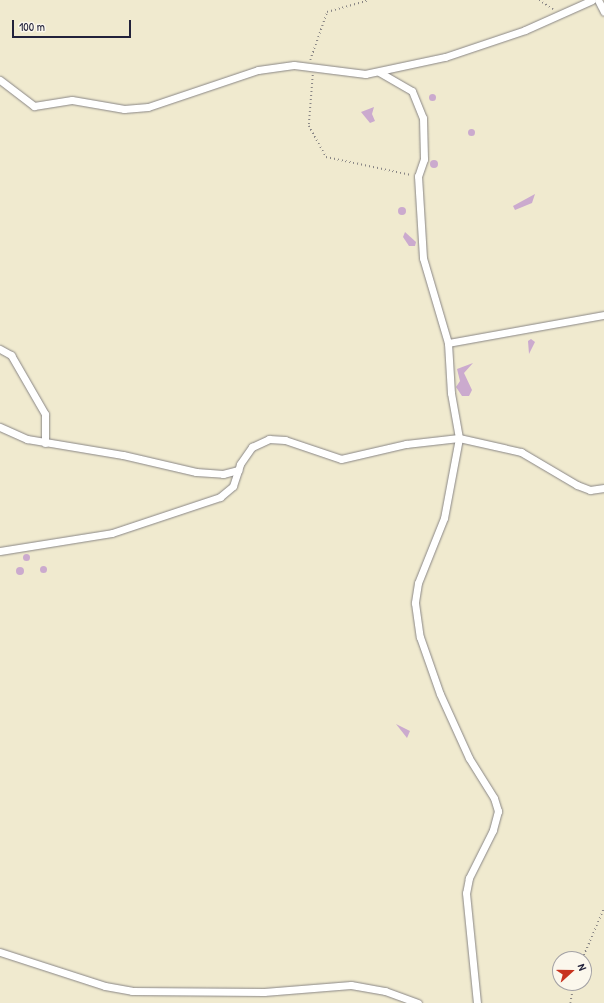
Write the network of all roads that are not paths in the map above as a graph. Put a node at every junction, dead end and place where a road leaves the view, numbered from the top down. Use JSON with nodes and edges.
{"nodes":[{"id":1,"x":592,"y":0,"type":"edge"},
{"id":2,"x":598,"y":0,"type":"edge"},
{"id":3,"x":604,"y":12,"type":"edge"},
{"id":4,"x":379,"y":72,"type":"junction"},
{"id":5,"x":0,"y":80,"type":"edge"},
{"id":6,"x":604,"y":316,"type":"edge"},
{"id":7,"x":448,"y":343,"type":"junction"},
{"id":8,"x":0,"y":349,"type":"edge"},
{"id":9,"x":0,"y":427,"type":"edge"},
{"id":10,"x":459,"y":438,"type":"junction"},
{"id":11,"x":45,"y":443,"type":"junction"},
{"id":12,"x":238,"y":470,"type":"junction"},
{"id":13,"x":604,"y":488,"type":"edge"},
{"id":14,"x":0,"y":551,"type":"edge"},
{"id":15,"x":0,"y":952,"type":"edge"},
{"id":16,"x":418,"y":1003,"type":"edge"},
{"id":17,"x":477,"y":1003,"type":"edge"}],
"edges":[{"from":1,"to":4,"type":"street"},
{"from":2,"to":3,"type":"street"},
{"from":4,"to":5,"type":"street"},
{"from":4,"to":7,"type":"street"},
{"from":6,"to":7,"type":"street"},
{"from":7,"to":10,"type":"street"},
{"from":8,"to":11,"type":"street"},
{"from":9,"to":11,"type":"street"},
{"from":10,"to":12,"type":"street"},
{"from":10,"to":13,"type":"street"},
{"from":10,"to":17,"type":"street"},
{"from":11,"to":12,"type":"street"},
{"from":12,"to":14,"type":"street"},
{"from":15,"to":16,"type":"street"}]}
